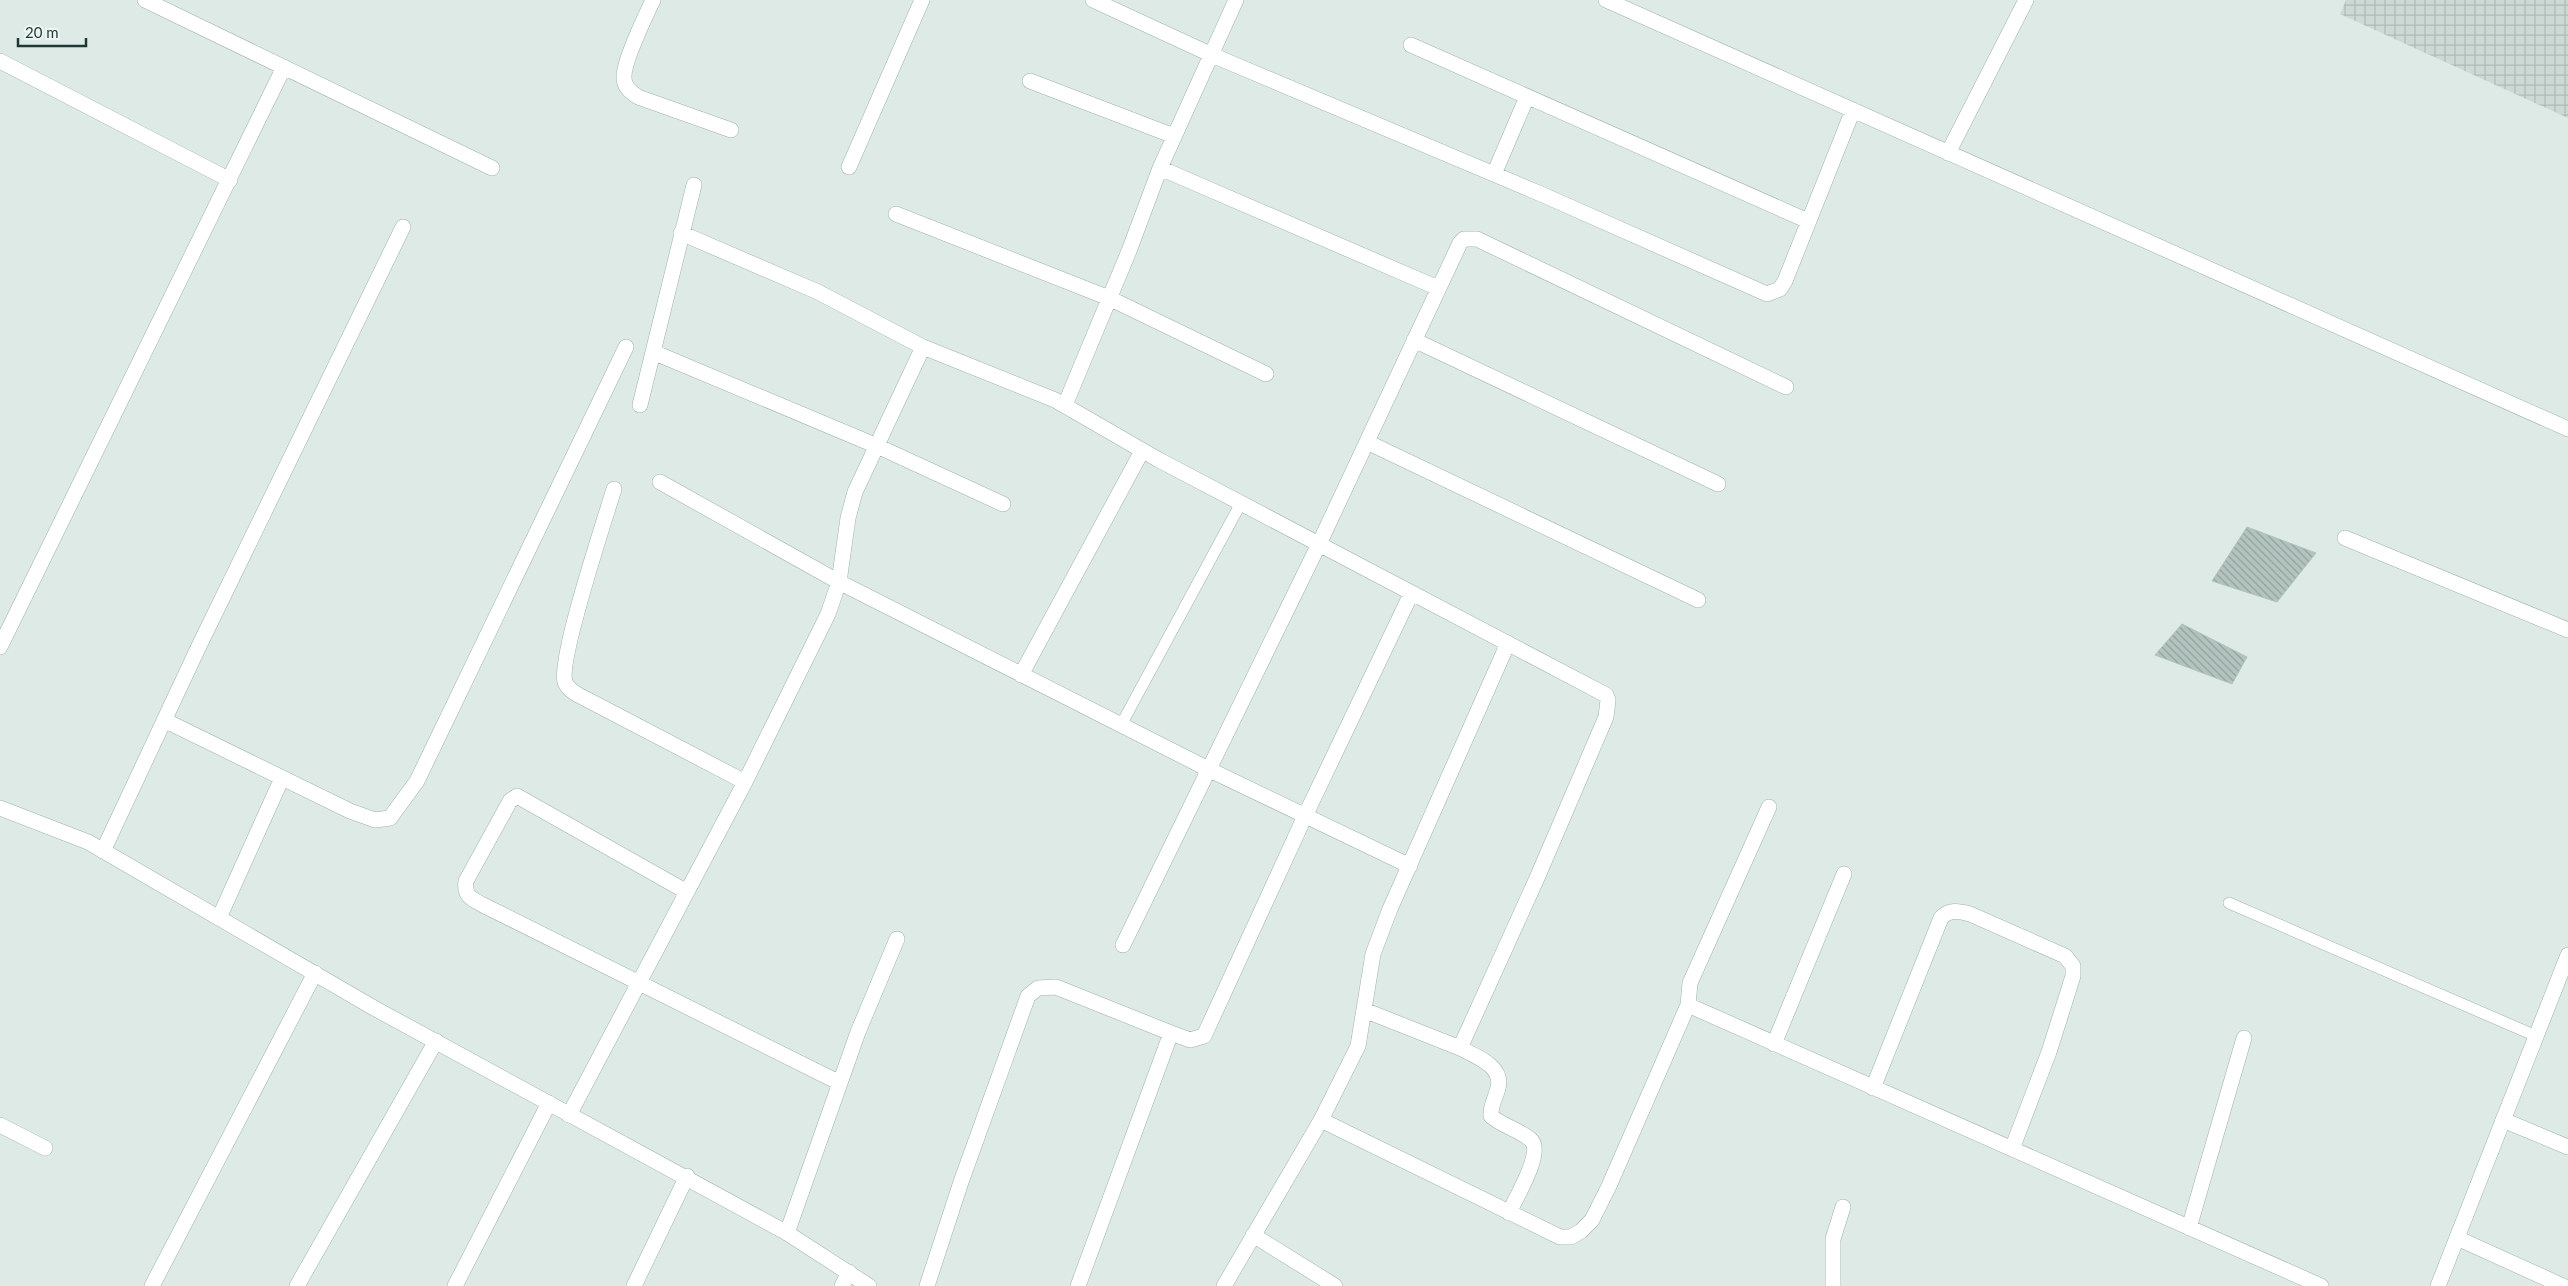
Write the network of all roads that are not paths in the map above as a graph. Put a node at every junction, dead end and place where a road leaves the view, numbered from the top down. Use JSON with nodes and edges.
{"nodes":[{"id":1,"x":145,"y":0,"type":"edge"},
{"id":2,"x":654,"y":0,"type":"edge"},
{"id":3,"x":922,"y":0,"type":"edge"},
{"id":4,"x":1093,"y":0,"type":"edge"},
{"id":5,"x":1236,"y":0,"type":"edge"},
{"id":6,"x":1606,"y":0,"type":"edge"},
{"id":7,"x":2026,"y":0,"type":"edge"},
{"id":8,"x":1411,"y":45,"type":"dead end"},
{"id":9,"x":1212,"y":56,"type":"junction"},
{"id":10,"x":0,"y":61,"type":"edge"},
{"id":11,"x":284,"y":67,"type":"junction"},
{"id":12,"x":1030,"y":81,"type":"dead end"},
{"id":13,"x":1527,"y":96,"type":"junction"},
{"id":14,"x":1853,"y":110,"type":"junction"},
{"id":15,"x":731,"y":130,"type":"dead end"},
{"id":16,"x":1174,"y":136,"type":"junction"},
{"id":17,"x":1948,"y":153,"type":"junction"},
{"id":18,"x":849,"y":167,"type":"dead end"},
{"id":19,"x":492,"y":168,"type":"dead end"},
{"id":20,"x":1160,"y":168,"type":"junction"},
{"id":21,"x":1494,"y":174,"type":"junction"},
{"id":22,"x":230,"y":180,"type":"junction"},
{"id":23,"x":694,"y":185,"type":"dead end"},
{"id":24,"x":896,"y":214,"type":"dead end"},
{"id":25,"x":1808,"y":222,"type":"junction"},
{"id":26,"x":403,"y":227,"type":"dead end"},
{"id":27,"x":681,"y":234,"type":"junction"},
{"id":28,"x":1438,"y":288,"type":"junction"},
{"id":29,"x":1109,"y":298,"type":"junction"},
{"id":30,"x":1414,"y":340,"type":"junction"},
{"id":31,"x":626,"y":347,"type":"dead end"},
{"id":32,"x":923,"y":347,"type":"junction"},
{"id":33,"x":653,"y":352,"type":"junction"},
{"id":34,"x":1266,"y":374,"type":"dead end"},
{"id":35,"x":1786,"y":387,"type":"dead end"},
{"id":36,"x":640,"y":405,"type":"dead end"},
{"id":37,"x":1064,"y":406,"type":"junction"},
{"id":38,"x":2568,"y":429,"type":"edge"},
{"id":39,"x":1367,"y":442,"type":"junction"},
{"id":40,"x":876,"y":446,"type":"junction"},
{"id":41,"x":1142,"y":451,"type":"junction"},
{"id":42,"x":660,"y":482,"type":"dead end"},
{"id":43,"x":1718,"y":484,"type":"dead end"},
{"id":44,"x":614,"y":489,"type":"dead end"},
{"id":45,"x":1241,"y":502,"type":"junction"},
{"id":46,"x":1003,"y":504,"type":"dead end"},
{"id":47,"x":2345,"y":538,"type":"dead end"},
{"id":48,"x":1319,"y":544,"type":"junction"},
{"id":49,"x":839,"y":582,"type":"junction"},
{"id":50,"x":1411,"y":594,"type":"junction"},
{"id":51,"x":1698,"y":600,"type":"dead end"},
{"id":52,"x":2568,"y":630,"type":"edge"},
{"id":53,"x":1508,"y":643,"type":"junction"},
{"id":54,"x":0,"y":647,"type":"edge"},
{"id":55,"x":1021,"y":674,"type":"junction"},
{"id":56,"x":164,"y":720,"type":"junction"},
{"id":57,"x":1122,"y":725,"type":"junction"},
{"id":58,"x":1210,"y":770,"type":"junction"},
{"id":59,"x":282,"y":778,"type":"junction"},
{"id":60,"x":744,"y":782,"type":"junction"},
{"id":61,"x":1769,"y":807,"type":"dead end"},
{"id":62,"x":0,"y":808,"type":"edge"},
{"id":63,"x":1305,"y":816,"type":"junction"},
{"id":64,"x":103,"y":851,"type":"junction"},
{"id":65,"x":1410,"y":866,"type":"junction"},
{"id":66,"x":1844,"y":874,"type":"dead end"},
{"id":67,"x":687,"y":892,"type":"junction"},
{"id":68,"x":2229,"y":903,"type":"dead end"},
{"id":69,"x":219,"y":918,"type":"junction"},
{"id":70,"x":897,"y":939,"type":"dead end"},
{"id":71,"x":1123,"y":945,"type":"dead end"},
{"id":72,"x":2568,"y":955,"type":"edge"},
{"id":73,"x":315,"y":973,"type":"junction"},
{"id":74,"x":639,"y":982,"type":"junction"},
{"id":75,"x":2563,"y":985,"type":"edge"},
{"id":76,"x":1688,"y":1005,"type":"junction"},
{"id":77,"x":1364,"y":1010,"type":"junction"},
{"id":78,"x":1171,"y":1034,"type":"junction"},
{"id":79,"x":2536,"y":1036,"type":"junction"},
{"id":80,"x":2244,"y":1038,"type":"dead end"},
{"id":81,"x":436,"y":1041,"type":"junction"},
{"id":82,"x":1774,"y":1044,"type":"junction"},
{"id":83,"x":1460,"y":1048,"type":"junction"},
{"id":84,"x":840,"y":1083,"type":"junction"},
{"id":85,"x":1873,"y":1088,"type":"junction"},
{"id":86,"x":549,"y":1104,"type":"junction"},
{"id":87,"x":569,"y":1115,"type":"junction"},
{"id":88,"x":1321,"y":1120,"type":"junction"},
{"id":89,"x":2503,"y":1120,"type":"junction"},
{"id":90,"x":0,"y":1125,"type":"edge"},
{"id":91,"x":2568,"y":1147,"type":"edge"},
{"id":92,"x":45,"y":1148,"type":"dead end"},
{"id":93,"x":2012,"y":1149,"type":"junction"},
{"id":94,"x":687,"y":1176,"type":"junction"},
{"id":95,"x":1843,"y":1207,"type":"dead end"},
{"id":96,"x":1509,"y":1213,"type":"junction"},
{"id":97,"x":2189,"y":1228,"type":"junction"},
{"id":98,"x":787,"y":1233,"type":"junction"},
{"id":99,"x":1253,"y":1235,"type":"junction"},
{"id":100,"x":2457,"y":1238,"type":"junction"},
{"id":101,"x":846,"y":1279,"type":"edge"},
{"id":102,"x":152,"y":1286,"type":"edge"},
{"id":103,"x":298,"y":1286,"type":"edge"},
{"id":104,"x":454,"y":1286,"type":"edge"},
{"id":105,"x":634,"y":1286,"type":"edge"},
{"id":106,"x":869,"y":1286,"type":"edge"},
{"id":107,"x":927,"y":1286,"type":"edge"},
{"id":108,"x":1078,"y":1286,"type":"edge"},
{"id":109,"x":1224,"y":1286,"type":"edge"},
{"id":110,"x":1335,"y":1286,"type":"edge"},
{"id":111,"x":1832,"y":1286,"type":"edge"},
{"id":112,"x":2321,"y":1286,"type":"edge"},
{"id":113,"x":2438,"y":1286,"type":"edge"},
{"id":114,"x":2563,"y":1286,"type":"edge"}],
"edges":[{"from":1,"to":11,"type":"street"},
{"from":2,"to":15,"type":"street"},
{"from":3,"to":18,"type":"street"},
{"from":4,"to":9,"type":"street"},
{"from":5,"to":9,"type":"street"},
{"from":6,"to":14,"type":"street"},
{"from":7,"to":17,"type":"street"},
{"from":8,"to":13,"type":"street"},
{"from":9,"to":16,"type":"street"},
{"from":9,"to":21,"type":"street"},
{"from":10,"to":22,"type":"street"},
{"from":11,"to":19,"type":"street"},
{"from":11,"to":22,"type":"street"},
{"from":12,"to":16,"type":"street"},
{"from":13,"to":21,"type":"street"},
{"from":13,"to":25,"type":"street"},
{"from":14,"to":17,"type":"street"},
{"from":14,"to":25,"type":"street"},
{"from":16,"to":20,"type":"street"},
{"from":17,"to":38,"type":"street"},
{"from":20,"to":28,"type":"street"},
{"from":20,"to":29,"type":"street"},
{"from":21,"to":25,"type":"street"},
{"from":22,"to":54,"type":"street"},
{"from":23,"to":27,"type":"street"},
{"from":24,"to":29,"type":"street"},
{"from":26,"to":56,"type":"street"},
{"from":27,"to":32,"type":"street"},
{"from":27,"to":33,"type":"street"},
{"from":28,"to":30,"type":"street"},
{"from":28,"to":35,"type":"street"},
{"from":29,"to":34,"type":"street"},
{"from":29,"to":37,"type":"street"},
{"from":30,"to":39,"type":"street"},
{"from":30,"to":43,"type":"street"},
{"from":31,"to":59,"type":"street"},
{"from":32,"to":37,"type":"street"},
{"from":32,"to":40,"type":"street"},
{"from":33,"to":36,"type":"street"},
{"from":33,"to":40,"type":"street"},
{"from":37,"to":41,"type":"street"},
{"from":39,"to":48,"type":"street"},
{"from":39,"to":51,"type":"street"},
{"from":40,"to":46,"type":"street"},
{"from":40,"to":49,"type":"street"},
{"from":41,"to":45,"type":"street"},
{"from":41,"to":55,"type":"street"},
{"from":42,"to":49,"type":"street"},
{"from":44,"to":60,"type":"street"},
{"from":45,"to":48,"type":"street"},
{"from":45,"to":57,"type":"lane"},
{"from":47,"to":52,"type":"street"},
{"from":48,"to":50,"type":"street"},
{"from":48,"to":58,"type":"street"},
{"from":49,"to":55,"type":"street"},
{"from":49,"to":60,"type":"street"},
{"from":50,"to":53,"type":"street"},
{"from":50,"to":63,"type":"street"},
{"from":53,"to":65,"type":"street"},
{"from":53,"to":83,"type":"street"},
{"from":55,"to":57,"type":"street"},
{"from":56,"to":59,"type":"street"},
{"from":56,"to":64,"type":"street"},
{"from":57,"to":58,"type":"street"},
{"from":58,"to":63,"type":"street"},
{"from":58,"to":71,"type":"street"},
{"from":59,"to":69,"type":"street"},
{"from":60,"to":67,"type":"street"},
{"from":61,"to":76,"type":"street"},
{"from":62,"to":64,"type":"street"},
{"from":63,"to":65,"type":"street"},
{"from":63,"to":78,"type":"street"},
{"from":64,"to":69,"type":"street"},
{"from":65,"to":77,"type":"street"},
{"from":66,"to":82,"type":"street"},
{"from":67,"to":74,"type":"street"},
{"from":67,"to":74,"type":"street"},
{"from":68,"to":79,"type":"lane"},
{"from":69,"to":73,"type":"street"},
{"from":70,"to":84,"type":"street"},
{"from":72,"to":75,"type":"street"},
{"from":73,"to":81,"type":"street"},
{"from":73,"to":102,"type":"street"},
{"from":74,"to":84,"type":"street"},
{"from":74,"to":87,"type":"street"},
{"from":75,"to":79,"type":"street"},
{"from":76,"to":82,"type":"street"},
{"from":76,"to":96,"type":"street"},
{"from":77,"to":83,"type":"street"},
{"from":77,"to":88,"type":"street"},
{"from":78,"to":107,"type":"street"},
{"from":78,"to":108,"type":"street"},
{"from":79,"to":89,"type":"street"},
{"from":80,"to":97,"type":"street"},
{"from":81,"to":86,"type":"street"},
{"from":81,"to":103,"type":"street"},
{"from":82,"to":85,"type":"street"},
{"from":83,"to":96,"type":"street"},
{"from":84,"to":98,"type":"street"},
{"from":85,"to":93,"type":"street"},
{"from":85,"to":93,"type":"street"},
{"from":86,"to":87,"type":"street"},
{"from":86,"to":104,"type":"street"},
{"from":87,"to":94,"type":"street"},
{"from":88,"to":96,"type":"street"},
{"from":88,"to":99,"type":"street"},
{"from":89,"to":91,"type":"street"},
{"from":89,"to":100,"type":"street"},
{"from":90,"to":92,"type":"street"},
{"from":93,"to":97,"type":"street"},
{"from":94,"to":98,"type":"street"},
{"from":94,"to":105,"type":"street"},
{"from":95,"to":111,"type":"street"},
{"from":97,"to":112,"type":"street"},
{"from":98,"to":101,"type":"street"},
{"from":99,"to":109,"type":"street"},
{"from":99,"to":110,"type":"street"},
{"from":100,"to":113,"type":"street"},
{"from":100,"to":114,"type":"street"},
{"from":101,"to":106,"type":"street"}]}
